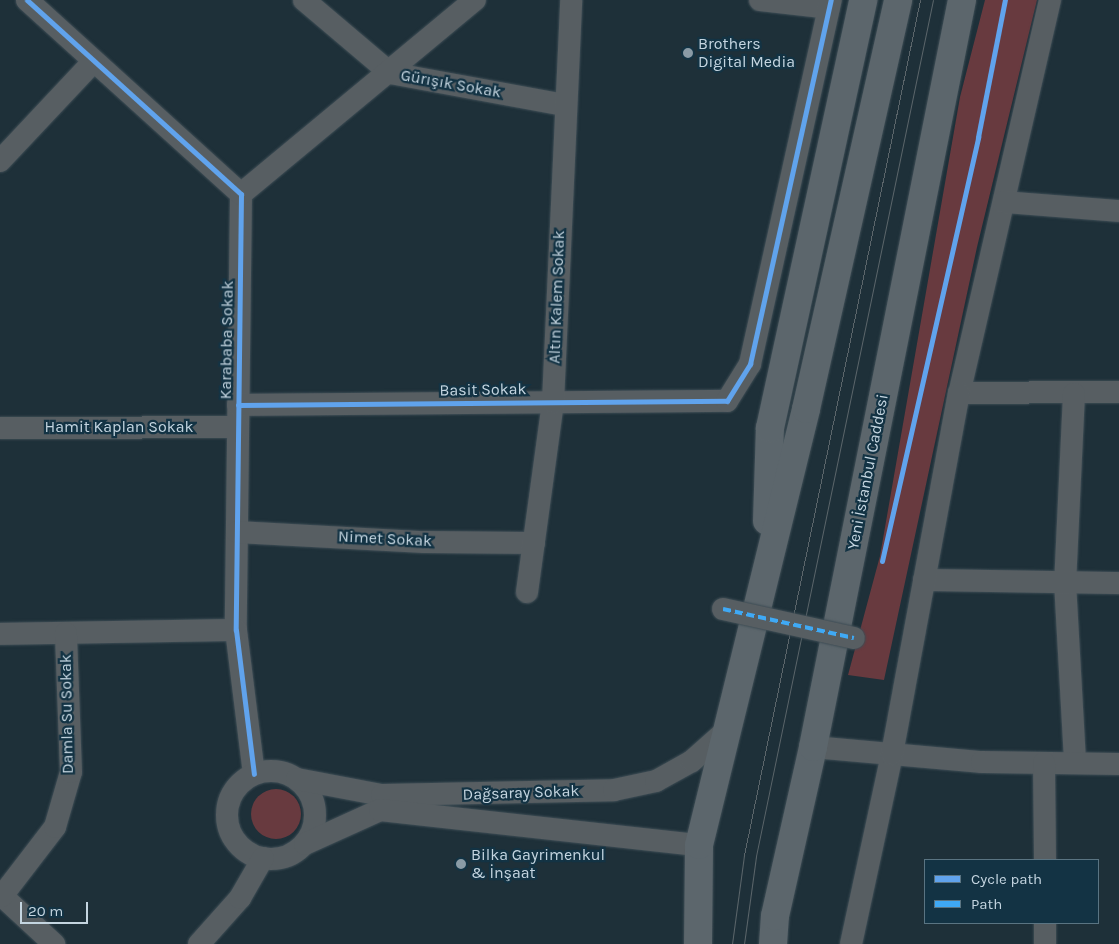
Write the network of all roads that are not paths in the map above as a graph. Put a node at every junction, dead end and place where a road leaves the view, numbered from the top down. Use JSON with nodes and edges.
{"nodes":[{"id":1,"x":27,"y":0,"type":"edge"},
{"id":2,"x":304,"y":0,"type":"edge"},
{"id":3,"x":475,"y":0,"type":"edge"},
{"id":4,"x":571,"y":0,"type":"edge"},
{"id":5,"x":760,"y":0,"type":"edge"},
{"id":6,"x":863,"y":0,"type":"edge"},
{"id":7,"x":898,"y":0,"type":"edge"},
{"id":8,"x":962,"y":0,"type":"edge"},
{"id":9,"x":1050,"y":0,"type":"edge"},
{"id":10,"x":830,"y":4,"type":"edge"},
{"id":11,"x":94,"y":61,"type":"junction"},
{"id":12,"x":390,"y":73,"type":"junction"},
{"id":13,"x":564,"y":105,"type":"junction"},
{"id":14,"x":0,"y":161,"type":"edge"},
{"id":15,"x":241,"y":194,"type":"junction"},
{"id":16,"x":1004,"y":202,"type":"junction"},
{"id":17,"x":1119,"y":211,"type":"edge"},
{"id":18,"x":1119,"y":392,"type":"edge"},
{"id":19,"x":959,"y":393,"type":"junction"},
{"id":20,"x":1074,"y":394,"type":"junction"},
{"id":21,"x":553,"y":402,"type":"junction"},
{"id":22,"x":238,"y":416,"type":"junction"},
{"id":23,"x":0,"y":428,"type":"edge"},
{"id":24,"x":237,"y":532,"type":"junction"},
{"id":25,"x":534,"y":543,"type":"junction"},
{"id":26,"x":765,"y":578,"type":"junction"},
{"id":27,"x":924,"y":580,"type":"junction"},
{"id":28,"x":1065,"y":582,"type":"junction"},
{"id":29,"x":1119,"y":583,"type":"edge"},
{"id":30,"x":527,"y":592,"type":"dead end"},
{"id":31,"x":723,"y":609,"type":"dead end"},
{"id":32,"x":236,"y":630,"type":"junction"},
{"id":33,"x":66,"y":633,"type":"junction"},
{"id":34,"x":0,"y":634,"type":"edge"},
{"id":35,"x":854,"y":638,"type":"dead end"},
{"id":36,"x":728,"y":729,"type":"junction"},
{"id":37,"x":813,"y":748,"type":"junction"},
{"id":38,"x":892,"y":754,"type":"junction"},
{"id":39,"x":1044,"y":763,"type":"junction"},
{"id":40,"x":1075,"y":763,"type":"junction"},
{"id":41,"x":1119,"y":764,"type":"edge"},
{"id":42,"x":254,"y":774,"type":"junction"},
{"id":43,"x":297,"y":779,"type":"junction"},
{"id":44,"x":305,"y":844,"type":"junction"},
{"id":45,"x":700,"y":845,"type":"junction"},
{"id":46,"x":263,"y":858,"type":"junction"},
{"id":47,"x":1045,"y":859,"type":"edge"},
{"id":48,"x":1,"y":895,"type":"edge"},
{"id":49,"x":1045,"y":924,"type":"edge"},
{"id":50,"x":54,"y":944,"type":"edge"},
{"id":51,"x":199,"y":944,"type":"edge"},
{"id":52,"x":698,"y":944,"type":"edge"},
{"id":53,"x":773,"y":944,"type":"edge"},
{"id":54,"x":851,"y":944,"type":"edge"},
{"id":55,"x":1045,"y":944,"type":"edge"}],
"edges":[{"from":1,"to":11,"type":"street"},
{"from":2,"to":12,"type":"street","name":"Gürışık Sokak"},
{"from":3,"to":12,"type":"street"},
{"from":4,"to":13,"type":"street","name":"Altın Kalem Sokak"},
{"from":5,"to":10,"type":"street"},
{"from":6,"to":26,"type":"main road"},
{"from":7,"to":26,"type":"main road"},
{"from":8,"to":37,"type":"main road","name":"Yeni İstanbul Caddesi"},
{"from":9,"to":16,"type":"street"},
{"from":10,"to":21,"type":"street","name":"Basit Sokak"},
{"from":11,"to":14,"type":"street"},
{"from":11,"to":15,"type":"street"},
{"from":12,"to":13,"type":"street","name":"Gürışık Sokak"},
{"from":12,"to":15,"type":"street"},
{"from":13,"to":21,"type":"street","name":"Altın Kalem Sokak"},
{"from":15,"to":22,"type":"street","name":"Karababa Sokak"},
{"from":16,"to":17,"type":"street"},
{"from":16,"to":19,"type":"street"},
{"from":18,"to":20,"type":"street"},
{"from":19,"to":20,"type":"street"},
{"from":19,"to":27,"type":"street"},
{"from":20,"to":28,"type":"street"},
{"from":21,"to":22,"type":"street","name":"Basit Sokak"},
{"from":21,"to":25,"type":"street","name":"Altın Kalem Sokak"},
{"from":22,"to":23,"type":"street","name":"Hamit Kaplan Sokak"},
{"from":22,"to":24,"type":"street","name":"Karababa Sokak"},
{"from":24,"to":25,"type":"street","name":"Nimet Sokak"},
{"from":24,"to":32,"type":"street","name":"Karababa Sokak"},
{"from":25,"to":30,"type":"street","name":"Altın Kalem Sokak"},
{"from":26,"to":36,"type":"main road"},
{"from":27,"to":28,"type":"street"},
{"from":27,"to":38,"type":"street"},
{"from":28,"to":29,"type":"street"},
{"from":28,"to":40,"type":"street"},
{"from":31,"to":35,"type":"street","bridge":true},
{"from":32,"to":33,"type":"street"},
{"from":32,"to":42,"type":"street","name":"Karababa Sokak"},
{"from":33,"to":34,"type":"street"},
{"from":33,"to":48,"type":"street","name":"Damla Su Sokak"},
{"from":36,"to":43,"type":"street","name":"Dağsaray Sokak"},
{"from":36,"to":45,"type":"main road"},
{"from":37,"to":38,"type":"street"},
{"from":37,"to":53,"type":"main road","name":"Yeni İstanbul Caddesi"},
{"from":38,"to":39,"type":"street"},
{"from":38,"to":54,"type":"street"},
{"from":39,"to":40,"type":"street"},
{"from":39,"to":47,"type":"street"},
{"from":40,"to":41,"type":"street"},
{"from":42,"to":43,"type":"street"},
{"from":42,"to":46,"type":"street"},
{"from":43,"to":44,"type":"street"},
{"from":44,"to":45,"type":"street","name":"Dağsaray Sokak"},
{"from":44,"to":46,"type":"street"},
{"from":45,"to":52,"type":"main road"},
{"from":46,"to":51,"type":"street"},
{"from":48,"to":50,"type":"street"},
{"from":49,"to":55,"type":"street"}]}
